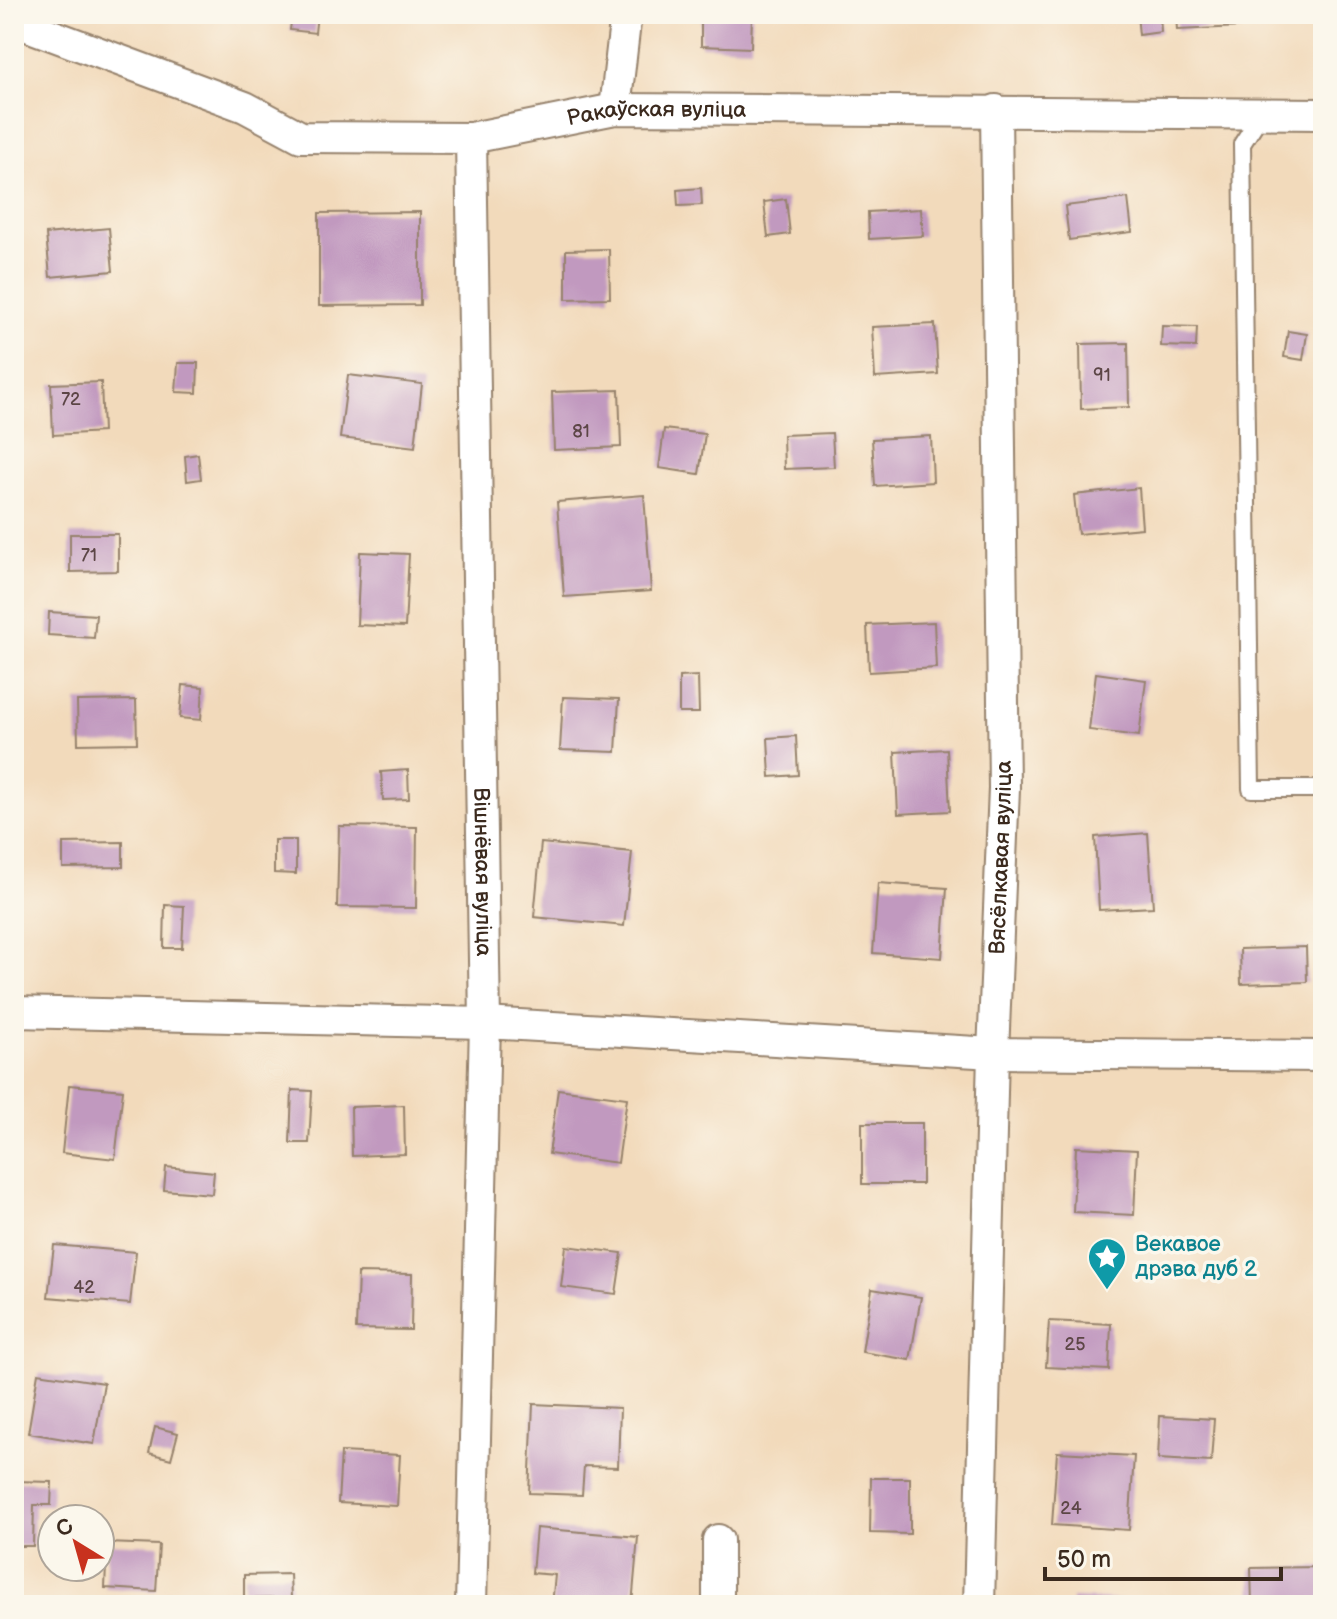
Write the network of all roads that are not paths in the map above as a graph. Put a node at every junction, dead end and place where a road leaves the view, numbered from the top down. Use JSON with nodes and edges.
{"nodes":[{"id":1,"x":626,"y":14,"type":"edge"},
{"id":2,"x":16,"y":21,"type":"edge"},
{"id":3,"x":615,"y":109,"type":"junction"},
{"id":4,"x":996,"y":110,"type":"junction"},
{"id":5,"x":1262,"y":113,"type":"junction"},
{"id":6,"x":1323,"y":114,"type":"edge"},
{"id":7,"x":471,"y":138,"type":"junction"},
{"id":8,"x":1323,"y":789,"type":"edge"},
{"id":9,"x":14,"y":1012,"type":"edge"},
{"id":10,"x":485,"y":1023,"type":"junction"},
{"id":11,"x":993,"y":1053,"type":"junction"},
{"id":12,"x":1323,"y":1056,"type":"edge"},
{"id":13,"x":718,"y":1540,"type":"dead end"},
{"id":14,"x":471,"y":1605,"type":"edge"},
{"id":15,"x":718,"y":1605,"type":"edge"},
{"id":16,"x":979,"y":1605,"type":"edge"}],
"edges":[{"from":1,"to":3,"type":"street"},
{"from":2,"to":7,"type":"street","name":"Ракаўская вуліца"},
{"from":3,"to":4,"type":"street","name":"Ракаўская вуліца"},
{"from":3,"to":7,"type":"street","name":"Ракаўская вуліца"},
{"from":4,"to":5,"type":"street","name":"Ракаўская вуліца"},
{"from":4,"to":11,"type":"street","name":"Вясёлкавая вуліца"},
{"from":5,"to":6,"type":"street","name":"Ракаўская вуліца"},
{"from":5,"to":8,"type":"lane"},
{"from":7,"to":10,"type":"street","name":"Вішнёвая вуліца"},
{"from":9,"to":10,"type":"street"},
{"from":10,"to":11,"type":"street"},
{"from":10,"to":14,"type":"street","name":"Вішнёвая вуліца"},
{"from":11,"to":12,"type":"street"},
{"from":11,"to":16,"type":"street","name":"Вясёлкавая вуліца"},
{"from":13,"to":15,"type":"street"}]}
